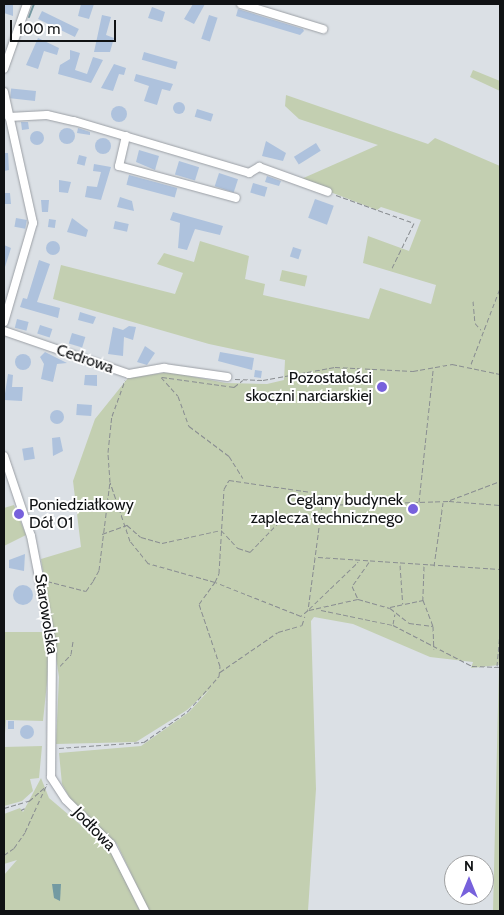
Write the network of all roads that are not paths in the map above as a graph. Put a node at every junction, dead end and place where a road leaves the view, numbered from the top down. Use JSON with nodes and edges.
{"nodes":[{"id":1,"x":27,"y":4,"type":"edge"},
{"id":2,"x":241,"y":4,"type":"edge"},
{"id":3,"x":323,"y":29,"type":"dead end"},
{"id":4,"x":4,"y":69,"type":"edge"},
{"id":5,"x":4,"y":92,"type":"edge"},
{"id":6,"x":9,"y":116,"type":"junction"},
{"id":7,"x":126,"y":136,"type":"junction"},
{"id":8,"x":328,"y":192,"type":"road end"},
{"id":9,"x":236,"y":198,"type":"dead end"},
{"id":10,"x":4,"y":322,"type":"edge"},
{"id":11,"x":4,"y":331,"type":"edge"},
{"id":12,"x":227,"y":377,"type":"dead end"},
{"id":13,"x":4,"y":456,"type":"edge"},
{"id":14,"x":6,"y":467,"type":"edge"},
{"id":15,"x":51,"y":777,"type":"joint"},
{"id":16,"x":145,"y":911,"type":"edge"}],
"edges":[{"from":1,"to":4,"type":"street"},
{"from":2,"to":3,"type":"street"},
{"from":5,"to":6,"type":"street"},
{"from":6,"to":7,"type":"street"},
{"from":6,"to":10,"type":"street"},
{"from":7,"to":8,"type":"street"},
{"from":7,"to":9,"type":"street"},
{"from":11,"to":12,"type":"street","name":"Cedrowa"},
{"from":13,"to":14,"type":"street","name":"Starowolska"},
{"from":14,"to":15,"type":"street","name":"Starowolska"},
{"from":15,"to":16,"type":"street","name":"Jodłowa"}]}
